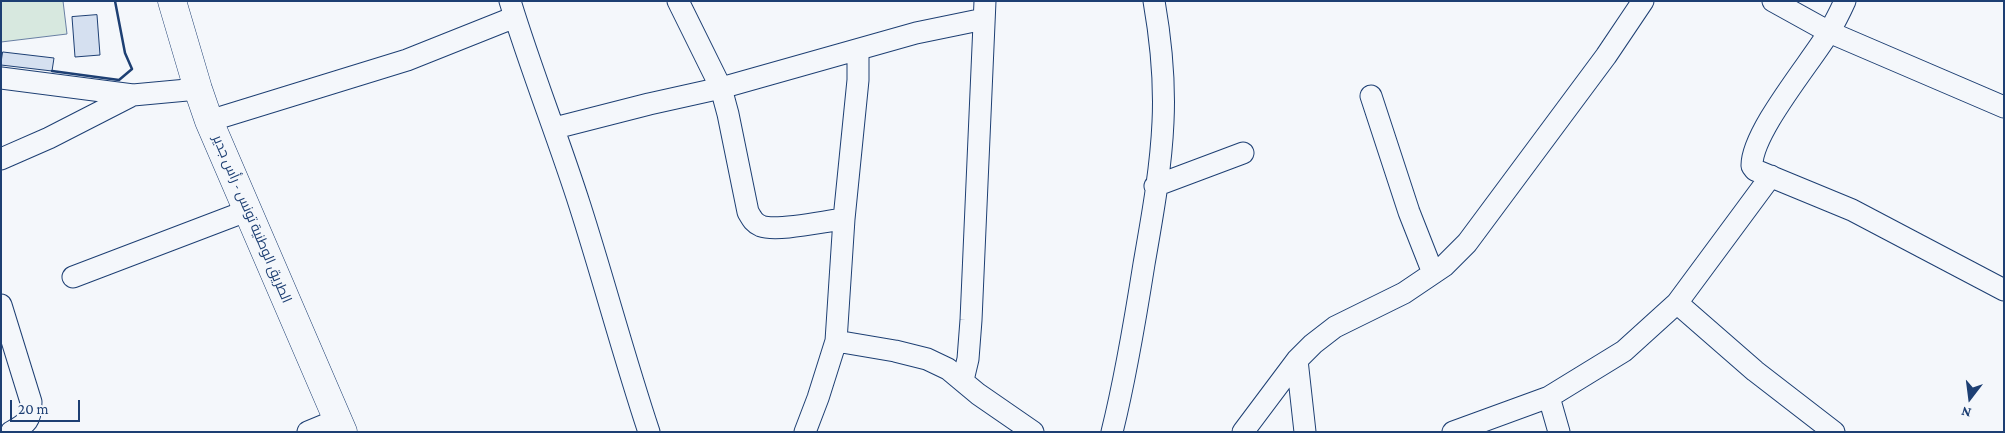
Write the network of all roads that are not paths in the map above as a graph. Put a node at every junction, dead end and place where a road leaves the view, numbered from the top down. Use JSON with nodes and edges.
{"nodes":[{"id":1,"x":172,"y":1,"type":"edge"},
{"id":2,"x":678,"y":1,"type":"edge"},
{"id":3,"x":1154,"y":1,"type":"edge"},
{"id":4,"x":1643,"y":1,"type":"edge"},
{"id":5,"x":1773,"y":1,"type":"edge"},
{"id":6,"x":1845,"y":1,"type":"edge"},
{"id":7,"x":512,"y":9,"type":"edge"},
{"id":8,"x":985,"y":10,"type":"edge"},
{"id":9,"x":1829,"y":32,"type":"junction"},
{"id":10,"x":858,"y":50,"type":"junction"},
{"id":11,"x":1,"y":78,"type":"edge"},
{"id":12,"x":720,"y":88,"type":"junction"},
{"id":13,"x":198,"y":89,"type":"junction"},
{"id":14,"x":133,"y":95,"type":"junction"},
{"id":15,"x":1371,"y":96,"type":"dead end"},
{"id":16,"x":2004,"y":107,"type":"edge"},
{"id":17,"x":209,"y":121,"type":"junction"},
{"id":18,"x":555,"y":128,"type":"junction"},
{"id":19,"x":1243,"y":153,"type":"dead end"},
{"id":20,"x":1,"y":159,"type":"edge"},
{"id":21,"x":1771,"y":176,"type":"junction"},
{"id":22,"x":1156,"y":186,"type":"junction"},
{"id":23,"x":249,"y":210,"type":"junction"},
{"id":24,"x":844,"y":218,"type":"junction"},
{"id":25,"x":1433,"y":273,"type":"junction"},
{"id":26,"x":72,"y":277,"type":"dead end"},
{"id":27,"x":2004,"y":290,"type":"edge"},
{"id":28,"x":1677,"y":303,"type":"junction"},
{"id":29,"x":1,"y":305,"type":"edge"},
{"id":30,"x":836,"y":341,"type":"junction"},
{"id":31,"x":1297,"y":360,"type":"junction"},
{"id":32,"x":963,"y":380,"type":"junction"},
{"id":33,"x":1549,"y":397,"type":"junction"},
{"id":34,"x":340,"y":426,"type":"edge"},
{"id":35,"x":11,"y":432,"type":"edge"},
{"id":36,"x":308,"y":432,"type":"edge"},
{"id":37,"x":649,"y":432,"type":"edge"},
{"id":38,"x":805,"y":432,"type":"edge"},
{"id":39,"x":1033,"y":432,"type":"edge"},
{"id":40,"x":1112,"y":432,"type":"edge"},
{"id":41,"x":1243,"y":432,"type":"edge"},
{"id":42,"x":1305,"y":432,"type":"edge"},
{"id":43,"x":1453,"y":432,"type":"edge"},
{"id":44,"x":1559,"y":432,"type":"edge"},
{"id":45,"x":1834,"y":432,"type":"edge"}],
"edges":[{"from":1,"to":13,"type":"main road","name":"الطريق الوطنية تونس - رأس جدير"},
{"from":2,"to":12,"type":"street"},
{"from":3,"to":22,"type":"street"},
{"from":4,"to":25,"type":"street"},
{"from":5,"to":9,"type":"street"},
{"from":6,"to":9,"type":"street"},
{"from":7,"to":17,"type":"street"},
{"from":7,"to":18,"type":"street"},
{"from":8,"to":10,"type":"street"},
{"from":8,"to":32,"type":"street"},
{"from":9,"to":16,"type":"street"},
{"from":9,"to":21,"type":"street"},
{"from":10,"to":12,"type":"street"},
{"from":10,"to":24,"type":"street"},
{"from":11,"to":14,"type":"street"},
{"from":12,"to":18,"type":"street"},
{"from":12,"to":24,"type":"street"},
{"from":13,"to":14,"type":"street"},
{"from":13,"to":17,"type":"main road","name":"الطريق الوطنية تونس - رأس جدير"},
{"from":14,"to":20,"type":"street"},
{"from":15,"to":25,"type":"street"},
{"from":17,"to":23,"type":"main road","name":"الطريق الوطنية تونس - رأس جدير"},
{"from":18,"to":37,"type":"street"},
{"from":19,"to":22,"type":"street"},
{"from":21,"to":27,"type":"street"},
{"from":21,"to":28,"type":"street"},
{"from":22,"to":40,"type":"street"},
{"from":23,"to":26,"type":"street"},
{"from":23,"to":34,"type":"main road","name":"الطريق الوطنية تونس - رأس جدير"},
{"from":24,"to":30,"type":"street"},
{"from":25,"to":31,"type":"street"},
{"from":28,"to":33,"type":"street"},
{"from":28,"to":45,"type":"street"},
{"from":29,"to":35,"type":"street"},
{"from":30,"to":32,"type":"street"},
{"from":30,"to":38,"type":"street"},
{"from":31,"to":41,"type":"street"},
{"from":31,"to":42,"type":"street"},
{"from":32,"to":39,"type":"street"},
{"from":33,"to":43,"type":"street"},
{"from":33,"to":44,"type":"street"},
{"from":34,"to":36,"type":"street"}]}
